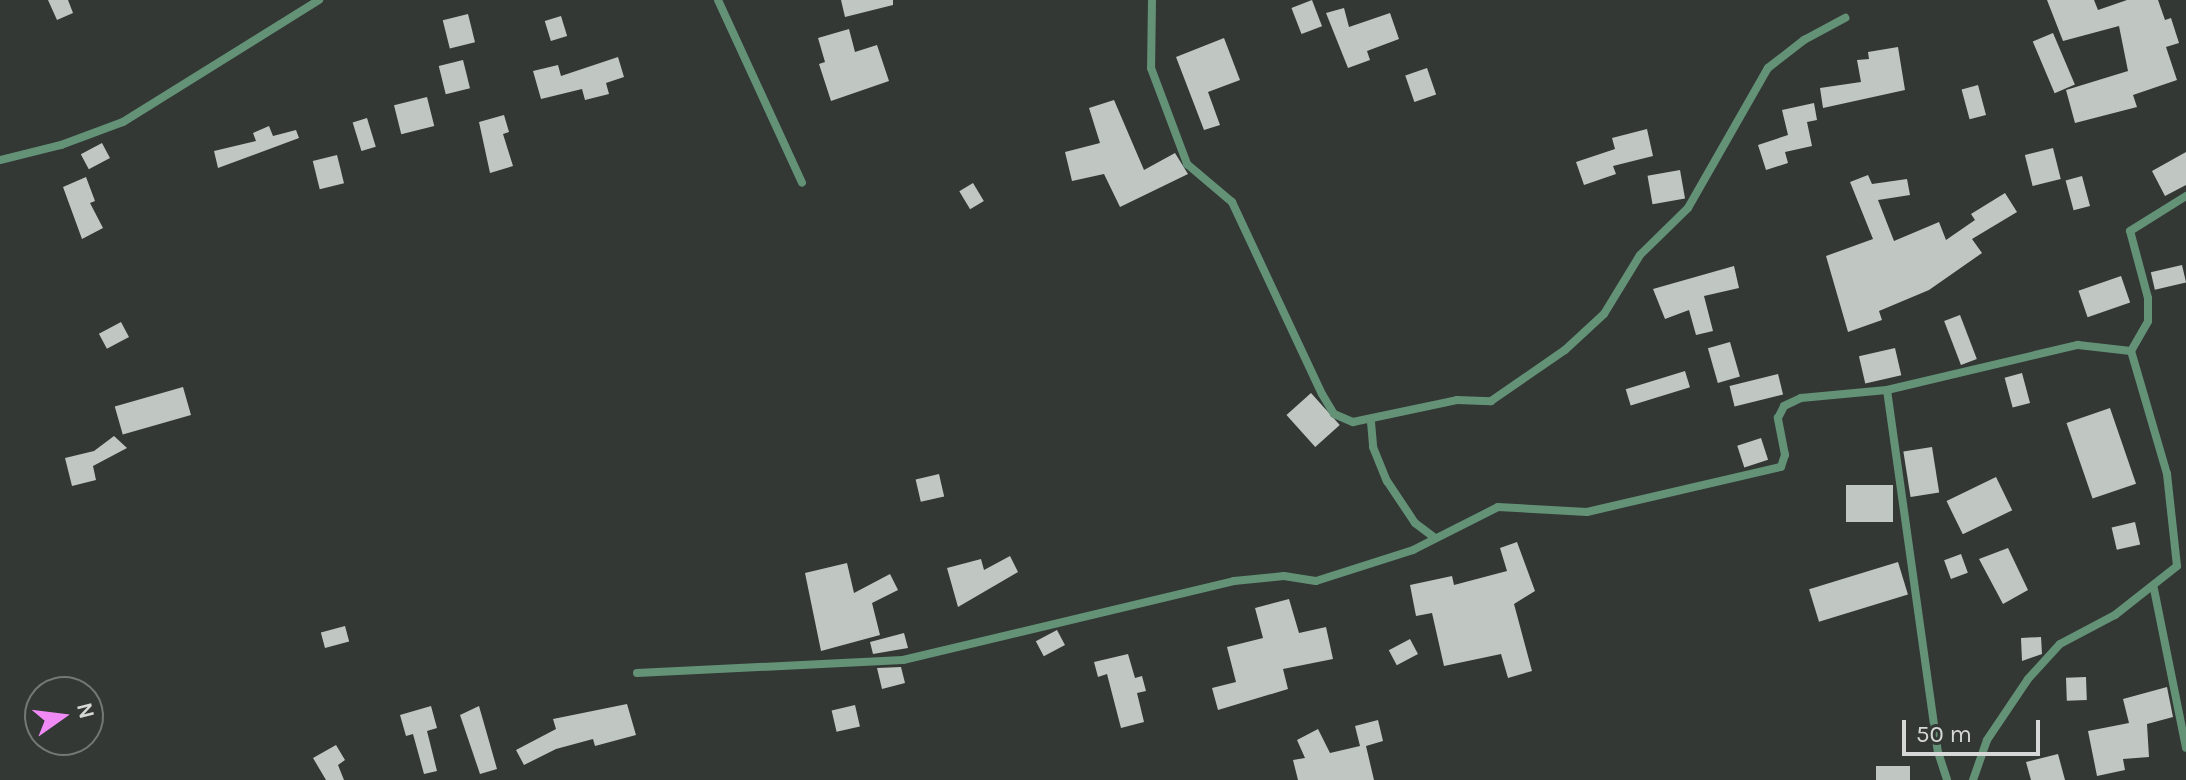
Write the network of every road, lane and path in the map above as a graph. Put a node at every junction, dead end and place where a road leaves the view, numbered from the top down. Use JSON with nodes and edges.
{"nodes":[{"id":1,"x":319,"y":0,"type":"edge"},
{"id":2,"x":718,"y":0,"type":"edge"},
{"id":3,"x":1152,"y":0,"type":"edge"},
{"id":4,"x":1845,"y":18,"type":"dead end"},
{"id":5,"x":0,"y":160,"type":"edge"},
{"id":6,"x":802,"y":183,"type":"dead end"},
{"id":7,"x":2186,"y":196,"type":"edge"},
{"id":8,"x":2131,"y":351,"type":"junction"},
{"id":9,"x":1887,"y":390,"type":"junction"},
{"id":10,"x":1371,"y":422,"type":"junction"},
{"id":11,"x":1435,"y":538,"type":"junction"},
{"id":12,"x":2154,"y":589,"type":"junction"},
{"id":13,"x":637,"y":673,"type":"dead end"},
{"id":14,"x":2186,"y":748,"type":"edge"},
{"id":15,"x":1947,"y":780,"type":"edge"},
{"id":16,"x":1973,"y":780,"type":"edge"}],
"edges":[{"from":1,"to":5,"type":"street"},
{"from":2,"to":6,"type":"street"},
{"from":3,"to":10,"type":"street"},
{"from":4,"to":10,"type":"street"},
{"from":7,"to":8,"type":"street"},
{"from":8,"to":9,"type":"street"},
{"from":8,"to":12,"type":"street"},
{"from":9,"to":11,"type":"street"},
{"from":9,"to":15,"type":"street"},
{"from":10,"to":11,"type":"street"},
{"from":11,"to":13,"type":"street"},
{"from":12,"to":14,"type":"street"},
{"from":12,"to":16,"type":"street"}]}
